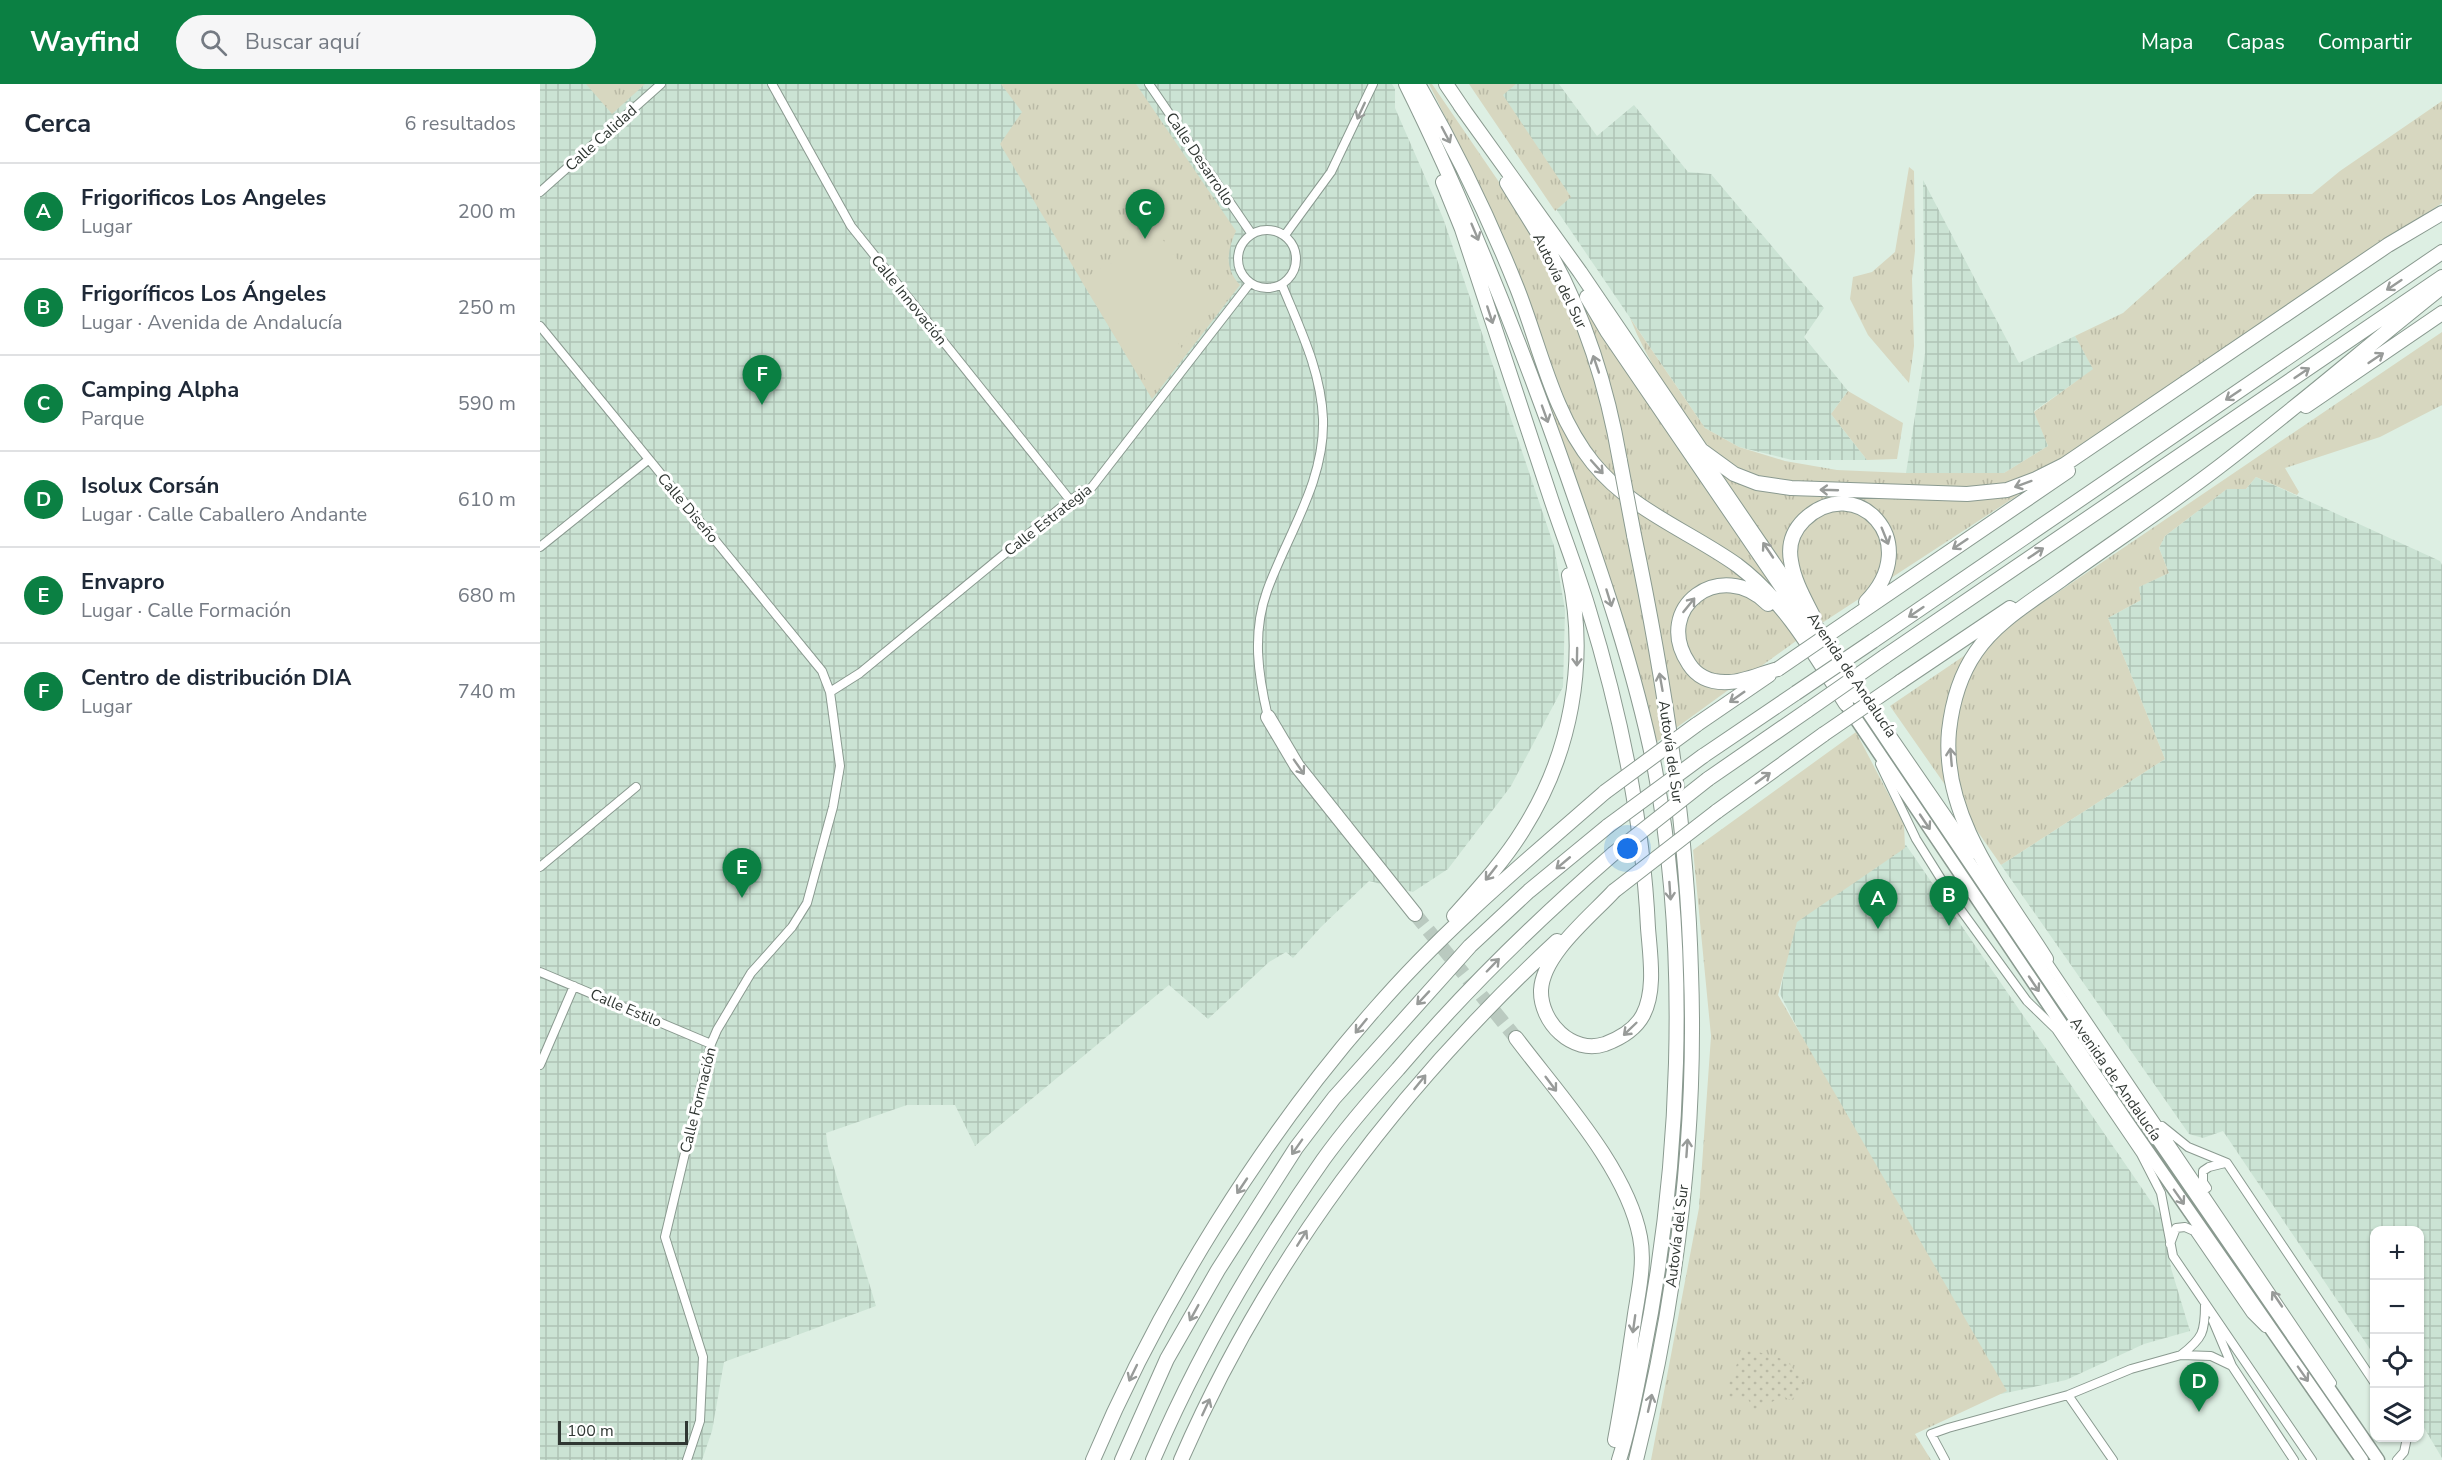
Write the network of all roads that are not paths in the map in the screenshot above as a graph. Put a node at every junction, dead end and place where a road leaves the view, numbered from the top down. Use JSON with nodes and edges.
{"nodes":[{"id":1,"x":661,"y":84,"type":"edge"},
{"id":2,"x":772,"y":84,"type":"edge"},
{"id":3,"x":1149,"y":84,"type":"edge"},
{"id":4,"x":1373,"y":84,"type":"edge"},
{"id":5,"x":1404,"y":84,"type":"edge"},
{"id":6,"x":1418,"y":84,"type":"edge"},
{"id":7,"x":1446,"y":84,"type":"edge"},
{"id":8,"x":1461,"y":105,"type":"junction"},
{"id":9,"x":540,"y":192,"type":"edge"},
{"id":10,"x":1525,"y":194,"type":"junction"},
{"id":11,"x":2442,"y":214,"type":"edge"},
{"id":12,"x":1251,"y":233,"type":"junction"},
{"id":13,"x":1285,"y":235,"type":"junction"},
{"id":14,"x":2442,"y":252,"type":"edge"},
{"id":15,"x":2442,"y":277,"type":"edge"},
{"id":16,"x":1250,"y":283,"type":"junction"},
{"id":17,"x":1282,"y":285,"type":"junction"},
{"id":18,"x":2442,"y":287,"type":"edge"},
{"id":19,"x":2442,"y":313,"type":"edge"},
{"id":20,"x":540,"y":326,"type":"edge"},
{"id":21,"x":1701,"y":450,"type":"junction"},
{"id":22,"x":648,"y":460,"type":"junction"},
{"id":23,"x":2224,"y":463,"type":"junction"},
{"id":24,"x":1070,"y":500,"type":"junction"},
{"id":25,"x":1557,"y":517,"type":"junction"},
{"id":26,"x":540,"y":547,"type":"edge"},
{"id":27,"x":1813,"y":616,"type":"junction"},
{"id":28,"x":1854,"y":617,"type":"junction"},
{"id":29,"x":1778,"y":669,"type":"junction"},
{"id":30,"x":830,"y":692,"type":"junction"},
{"id":31,"x":1851,"y":700,"type":"junction"},
{"id":32,"x":1268,"y":717,"type":"joint"},
{"id":33,"x":1866,"y":735,"type":"junction"},
{"id":34,"x":636,"y":787,"type":"dead end"},
{"id":35,"x":540,"y":867,"type":"edge"},
{"id":36,"x":1614,"y":891,"type":"junction"},
{"id":37,"x":1415,"y":914,"type":"tunnel mouth"},
{"id":38,"x":1429,"y":952,"type":"junction"},
{"id":39,"x":2046,"y":959,"type":"junction"},
{"id":40,"x":540,"y":972,"type":"edge"},
{"id":41,"x":574,"y":986,"type":"junction"},
{"id":42,"x":2056,"y":1029,"type":"junction"},
{"id":43,"x":1516,"y":1038,"type":"tunnel mouth"},
{"id":44,"x":711,"y":1044,"type":"junction"},
{"id":45,"x":2083,"y":1057,"type":"junction"},
{"id":46,"x":540,"y":1065,"type":"edge"},
{"id":47,"x":2154,"y":1119,"type":"junction"},
{"id":48,"x":2126,"y":1120,"type":"junction"},
{"id":49,"x":2141,"y":1154,"type":"junction"},
{"id":50,"x":2227,"y":1163,"type":"junction"},
{"id":51,"x":2228,"y":1226,"type":"junction"},
{"id":52,"x":2170,"y":1245,"type":"junction"},
{"id":53,"x":2205,"y":1303,"type":"junction"},
{"id":54,"x":1218,"y":1328,"type":"junction"},
{"id":55,"x":2281,"y":1344,"type":"junction"},
{"id":56,"x":2181,"y":1355,"type":"junction"},
{"id":57,"x":2232,"y":1366,"type":"junction"},
{"id":58,"x":2370,"y":1376,"type":"edge"},
{"id":59,"x":2068,"y":1395,"type":"junction"},
{"id":60,"x":2406,"y":1442,"type":"edge"},
{"id":61,"x":2377,"y":1457,"type":"edge"},
{"id":62,"x":687,"y":1460,"type":"edge"},
{"id":63,"x":1093,"y":1460,"type":"edge"},
{"id":64,"x":1122,"y":1460,"type":"edge"},
{"id":65,"x":1153,"y":1460,"type":"edge"},
{"id":66,"x":1163,"y":1460,"type":"edge"},
{"id":67,"x":1181,"y":1460,"type":"edge"},
{"id":68,"x":1611,"y":1460,"type":"edge"},
{"id":69,"x":1619,"y":1460,"type":"edge"},
{"id":70,"x":1636,"y":1460,"type":"edge"},
{"id":71,"x":1945,"y":1460,"type":"edge"},
{"id":72,"x":2113,"y":1460,"type":"edge"},
{"id":73,"x":2294,"y":1460,"type":"edge"},
{"id":74,"x":2312,"y":1460,"type":"edge"},
{"id":75,"x":2362,"y":1460,"type":"edge"},
{"id":76,"x":2397,"y":1460,"type":"edge"}],
"edges":[{"from":1,"to":9,"type":"street","name":"Calle Calidad"},
{"from":2,"to":24,"type":"street","name":"Calle Innovación"},
{"from":3,"to":12,"type":"street","name":"Calle Desarrollo"},
{"from":4,"to":13,"type":"street","one_way":true},
{"from":5,"to":25,"type":"highway","one_way":true},
{"from":5,"to":69,"type":"highway","name":"Autovía del Sur","one_way":true},
{"from":6,"to":31,"type":"highway","one_way":true},
{"from":7,"to":8,"type":"highway","name":"Autovía del Sur"},
{"from":8,"to":10,"type":"highway"},
{"from":70,"to":8,"type":"highway","name":"Autovía del Sur","one_way":true,"bridge":true},
{"from":10,"to":21,"type":"highway"},
{"from":10,"to":31,"type":"highway"},
{"from":11,"to":21,"type":"highway","one_way":true},
{"from":11,"to":28,"type":"highway","one_way":true},
{"from":12,"to":13,"type":"street"},
{"from":12,"to":16,"type":"street"},
{"from":13,"to":17,"type":"street"},
{"from":14,"to":64,"type":"highway","one_way":true,"bridge":true},
{"from":54,"to":15,"type":"highway","one_way":true,"bridge":true},
{"from":16,"to":17,"type":"street"},
{"from":16,"to":24,"type":"street","name":"Calle Estrategia"},
{"from":17,"to":32,"type":"street"},
{"from":18,"to":23,"type":"highway"},
{"from":23,"to":19,"type":"highway","one_way":true},
{"from":20,"to":22,"type":"street","name":"Calle Diseño"},
{"from":27,"to":21,"type":"street","name":"Avenida de Andalucía","one_way":true},
{"from":22,"to":26,"type":"street"},
{"from":22,"to":30,"type":"street","name":"Calle Diseño"},
{"from":36,"to":23,"type":"highway","one_way":true,"bridge":true},
{"from":39,"to":23,"type":"highway","one_way":true},
{"from":24,"to":30,"type":"street","name":"Calle Estrategia"},
{"from":25,"to":36,"type":"highway","one_way":true},
{"from":25,"to":38,"type":"highway","one_way":true},
{"from":27,"to":28,"type":"highway","one_way":true},
{"from":27,"to":39,"type":"street","name":"Avenida de Andalucía"},
{"from":28,"to":29,"type":"highway","bridge":true},
{"from":29,"to":31,"type":"highway","one_way":true},
{"from":29,"to":38,"type":"highway","one_way":true,"bridge":true},
{"from":30,"to":44,"type":"street","name":"Calle Formación"},
{"from":31,"to":33,"type":"main road","name":"Avenida de Andalucía"},
{"from":31,"to":61,"type":"main road","name":"Avenida de Andalucía"},
{"from":32,"to":37,"type":"highway","one_way":true},
{"from":33,"to":42,"type":"street"},
{"from":33,"to":45,"type":"main road","name":"Avenida de Andalucía","one_way":true},
{"from":34,"to":35,"type":"street"},
{"from":67,"to":36,"type":"highway","one_way":true},
{"from":38,"to":63,"type":"highway","one_way":true},
{"from":39,"to":47,"type":"street","name":"Avenida de Andalucía"},
{"from":40,"to":41,"type":"street","name":"Calle Estilo"},
{"from":41,"to":44,"type":"street","name":"Calle Estilo"},
{"from":41,"to":46,"type":"street"},
{"from":42,"to":45,"type":"street"},
{"from":42,"to":49,"type":"street"},
{"from":43,"to":68,"type":"highway","one_way":true},
{"from":44,"to":62,"type":"street","name":"Calle Formación"},
{"from":45,"to":48,"type":"main road","name":"Avenida de Andalucía"},
{"from":47,"to":50,"type":"street"},
{"from":47,"to":51,"type":"street","name":"Avenida de Andalucía"},
{"from":48,"to":49,"type":"street"},
{"from":48,"to":55,"type":"main road","name":"Avenida de Andalucía","one_way":true},
{"from":49,"to":52,"type":"street"},
{"from":50,"to":51,"type":"street"},
{"from":50,"to":58,"type":"street"},
{"from":61,"to":51,"type":"street","one_way":true},
{"from":52,"to":53,"type":"street"},
{"from":52,"to":55,"type":"street"},
{"from":53,"to":56,"type":"street"},
{"from":53,"to":57,"type":"street"},
{"from":53,"to":74,"type":"street"},
{"from":54,"to":65,"type":"highway"},
{"from":54,"to":66,"type":"highway"},
{"from":55,"to":75,"type":"main road","name":"Avenida de Andalucía","one_way":true},
{"from":56,"to":57,"type":"street"},
{"from":56,"to":59,"type":"street"},
{"from":57,"to":73,"type":"street"},
{"from":59,"to":71,"type":"street"},
{"from":59,"to":72,"type":"street"},
{"from":60,"to":76,"type":"street"}]}
